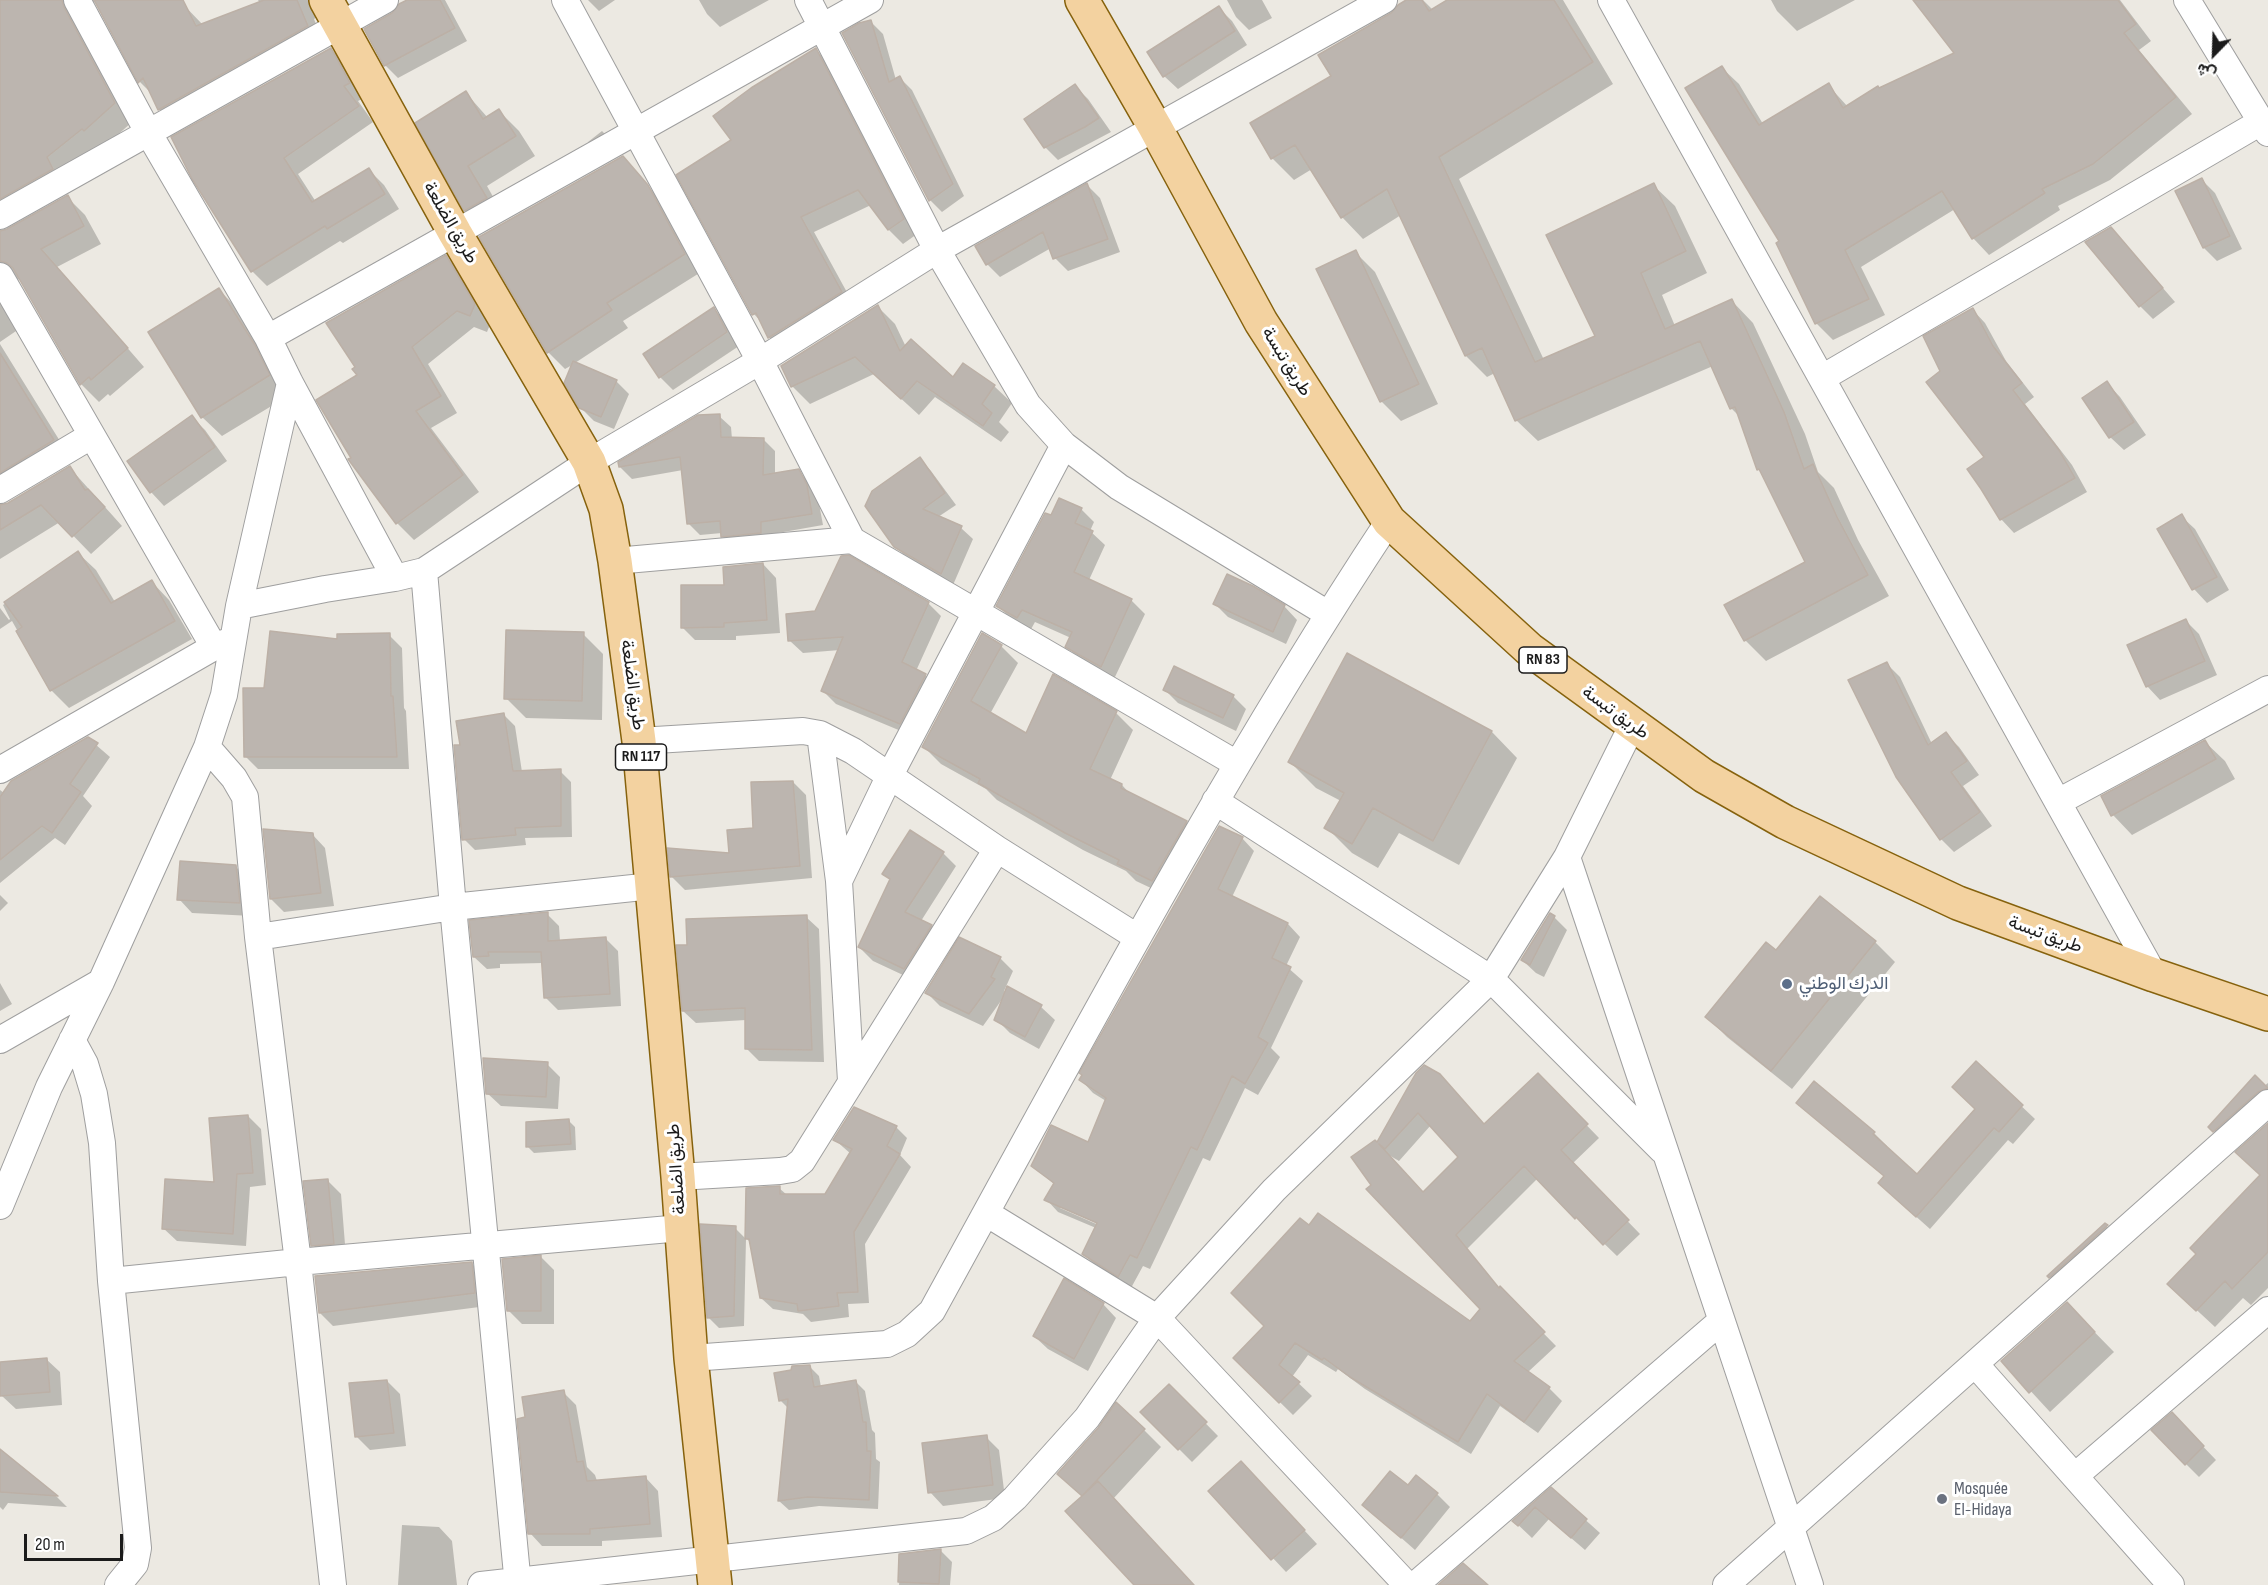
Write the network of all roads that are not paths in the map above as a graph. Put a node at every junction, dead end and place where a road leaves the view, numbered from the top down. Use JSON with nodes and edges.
{"nodes":[{"id":1,"x":77,"y":0,"type":"edge"},
{"id":2,"x":385,"y":0,"type":"edge"},
{"id":3,"x":565,"y":0,"type":"edge"},
{"id":4,"x":807,"y":0,"type":"edge"},
{"id":5,"x":870,"y":0,"type":"edge"},
{"id":6,"x":1082,"y":0,"type":"edge"},
{"id":7,"x":1384,"y":0,"type":"edge"},
{"id":8,"x":1611,"y":0,"type":"edge"},
{"id":9,"x":2187,"y":0,"type":"edge"},
{"id":10,"x":333,"y":13,"type":"edge"},
{"id":11,"x":822,"y":27,"type":"junction"},
{"id":12,"x":1155,"y":127,"type":"junction"},
{"id":13,"x":2265,"y":128,"type":"edge"},
{"id":14,"x":148,"y":132,"type":"junction"},
{"id":15,"x":635,"y":132,"type":"junction"},
{"id":16,"x":0,"y":216,"type":"edge"},
{"id":17,"x":455,"y":233,"type":"junction"},
{"id":18,"x":937,"y":250,"type":"junction"},
{"id":19,"x":0,"y":276,"type":"edge"},
{"id":20,"x":268,"y":338,"type":"junction"},
{"id":21,"x":760,"y":361,"type":"junction"},
{"id":22,"x":1822,"y":378,"type":"junction"},
{"id":23,"x":290,"y":383,"type":"junction"},
{"id":24,"x":92,"y":436,"type":"junction"},
{"id":25,"x":1064,"y":445,"type":"junction"},
{"id":26,"x":590,"y":462,"type":"junction"},
{"id":27,"x":0,"y":490,"type":"edge"},
{"id":28,"x":1389,"y":521,"type":"junction"},
{"id":29,"x":852,"y":540,"type":"junction"},
{"id":30,"x":615,"y":561,"type":"junction"},
{"id":31,"x":424,"y":571,"type":"junction"},
{"id":32,"x":395,"y":579,"type":"junction"},
{"id":33,"x":239,"y":606,"type":"junction"},
{"id":34,"x":976,"y":612,"type":"junction"},
{"id":35,"x":1328,"y":614,"type":"junction"},
{"id":36,"x":223,"y":643,"type":"junction"},
{"id":37,"x":2268,"y":689,"type":"edge"},
{"id":38,"x":1632,"y":726,"type":"junction"},
{"id":39,"x":820,"y":734,"type":"junction"},
{"id":40,"x":639,"y":741,"type":"junction"},
{"id":41,"x":207,"y":747,"type":"junction"},
{"id":42,"x":1237,"y":764,"type":"junction"},
{"id":43,"x":0,"y":770,"type":"edge"},
{"id":44,"x":889,"y":777,"type":"junction"},
{"id":45,"x":1215,"y":801,"type":"junction"},
{"id":46,"x":2058,"y":802,"type":"junction"},
{"id":47,"x":998,"y":849,"type":"junction"},
{"id":48,"x":1567,"y":857,"type":"junction"},
{"id":49,"x":839,"y":882,"type":"junction"},
{"id":50,"x":652,"y":886,"type":"junction"},
{"id":51,"x":453,"y":907,"type":"junction"},
{"id":52,"x":258,"y":937,"type":"junction"},
{"id":53,"x":1137,"y":937,"type":"junction"},
{"id":54,"x":2154,"y":975,"type":"junction"},
{"id":55,"x":1491,"y":979,"type":"junction"},
{"id":56,"x":101,"y":982,"type":"junction"},
{"id":57,"x":2268,"y":1014,"type":"edge"},
{"id":58,"x":0,"y":1040,"type":"edge"},
{"id":59,"x":72,"y":1040,"type":"junction"},
{"id":60,"x":851,"y":1082,"type":"junction"},
{"id":61,"x":2268,"y":1103,"type":"edge"},
{"id":62,"x":1666,"y":1155,"type":"junction"},
{"id":63,"x":678,"y":1177,"type":"junction"},
{"id":64,"x":0,"y":1206,"type":"edge"},
{"id":65,"x":986,"y":1214,"type":"junction"},
{"id":66,"x":681,"y":1228,"type":"junction"},
{"id":67,"x":486,"y":1245,"type":"junction"},
{"id":68,"x":298,"y":1262,"type":"junction"},
{"id":69,"x":111,"y":1281,"type":"junction"},
{"id":70,"x":2268,"y":1310,"type":"edge"},
{"id":71,"x":1157,"y":1318,"type":"junction"},
{"id":72,"x":1721,"y":1321,"type":"junction"},
{"id":73,"x":691,"y":1358,"type":"junction"},
{"id":74,"x":1975,"y":1364,"type":"junction"},
{"id":75,"x":2074,"y":1476,"type":"junction"},
{"id":76,"x":1791,"y":1528,"type":"junction"},
{"id":77,"x":714,"y":1572,"type":"edge"},
{"id":78,"x":518,"y":1583,"type":"edge"},
{"id":79,"x":118,"y":1585,"type":"edge"},
{"id":80,"x":333,"y":1585,"type":"edge"},
{"id":81,"x":481,"y":1585,"type":"edge"},
{"id":82,"x":1407,"y":1585,"type":"edge"},
{"id":83,"x":1415,"y":1585,"type":"edge"},
{"id":84,"x":1726,"y":1585,"type":"edge"},
{"id":85,"x":1810,"y":1585,"type":"edge"},
{"id":86,"x":2171,"y":1585,"type":"edge"}],
"edges":[{"from":1,"to":14,"type":"street"},
{"from":2,"to":10,"type":"street"},
{"from":3,"to":15,"type":"street"},
{"from":4,"to":11,"type":"street"},
{"from":5,"to":11,"type":"street"},
{"from":6,"to":12,"type":"main road","name":"طريق تبسة","number":"RN 83"},
{"from":7,"to":12,"type":"street"},
{"from":8,"to":22,"type":"street"},
{"from":9,"to":13,"type":"street"},
{"from":10,"to":14,"type":"street"},
{"from":10,"to":17,"type":"main road","name":"طريق الضلعة","number":"RN 117"},
{"from":11,"to":15,"type":"street"},
{"from":11,"to":18,"type":"street"},
{"from":12,"to":18,"type":"street"},
{"from":12,"to":28,"type":"main road","name":"طريق تبسة","number":"RN 83"},
{"from":13,"to":22,"type":"street"},
{"from":14,"to":16,"type":"street"},
{"from":14,"to":20,"type":"street"},
{"from":15,"to":17,"type":"street"},
{"from":15,"to":21,"type":"street"},
{"from":17,"to":20,"type":"street"},
{"from":17,"to":26,"type":"main road","name":"طريق الضلعة","number":"RN 117"},
{"from":18,"to":21,"type":"street"},
{"from":18,"to":25,"type":"street"},
{"from":19,"to":24,"type":"street"},
{"from":20,"to":23,"type":"street"},
{"from":21,"to":26,"type":"street"},
{"from":21,"to":29,"type":"street"},
{"from":22,"to":46,"type":"street"},
{"from":23,"to":32,"type":"street"},
{"from":23,"to":33,"type":"street"},
{"from":24,"to":27,"type":"street"},
{"from":24,"to":36,"type":"street"},
{"from":25,"to":34,"type":"street"},
{"from":25,"to":35,"type":"street"},
{"from":26,"to":30,"type":"main road","name":"طريق الضلعة","number":"RN 117"},
{"from":26,"to":31,"type":"street"},
{"from":28,"to":35,"type":"street"},
{"from":28,"to":38,"type":"main road","name":"طريق تبسة","number":"RN 83"},
{"from":29,"to":30,"type":"street"},
{"from":29,"to":34,"type":"street"},
{"from":30,"to":40,"type":"main road","name":"طريق الضلعة","number":"RN 117"},
{"from":31,"to":32,"type":"street"},
{"from":31,"to":51,"type":"street"},
{"from":32,"to":33,"type":"street"},
{"from":33,"to":36,"type":"street"},
{"from":34,"to":42,"type":"street"},
{"from":34,"to":44,"type":"street"},
{"from":35,"to":42,"type":"street"},
{"from":36,"to":41,"type":"street"},
{"from":36,"to":43,"type":"street"},
{"from":37,"to":46,"type":"street"},
{"from":38,"to":48,"type":"street"},
{"from":38,"to":54,"type":"main road","name":"طريق تبسة","number":"RN 83"},
{"from":39,"to":40,"type":"street"},
{"from":39,"to":44,"type":"street"},
{"from":39,"to":49,"type":"street"},
{"from":40,"to":50,"type":"main road","name":"طريق الضلعة","number":"RN 117"},
{"from":41,"to":52,"type":"street"},
{"from":41,"to":56,"type":"street"},
{"from":42,"to":45,"type":"street"},
{"from":44,"to":47,"type":"street"},
{"from":44,"to":49,"type":"street"},
{"from":45,"to":53,"type":"street"},
{"from":45,"to":55,"type":"street"},
{"from":46,"to":54,"type":"street"},
{"from":47,"to":53,"type":"street"},
{"from":47,"to":60,"type":"street"},
{"from":48,"to":55,"type":"street"},
{"from":48,"to":62,"type":"street"},
{"from":49,"to":60,"type":"street"},
{"from":50,"to":51,"type":"street"},
{"from":50,"to":63,"type":"main road","name":"طريق الضلعة","number":"RN 117"},
{"from":51,"to":52,"type":"street"},
{"from":51,"to":67,"type":"street"},
{"from":52,"to":68,"type":"street"},
{"from":53,"to":65,"type":"street"},
{"from":54,"to":57,"type":"main road","name":"طريق تبسة","number":"RN 83"},
{"from":55,"to":62,"type":"street"},
{"from":55,"to":71,"type":"street"},
{"from":56,"to":58,"type":"street"},
{"from":56,"to":59,"type":"street"},
{"from":59,"to":64,"type":"street"},
{"from":59,"to":69,"type":"street"},
{"from":60,"to":63,"type":"street"},
{"from":61,"to":74,"type":"street"},
{"from":62,"to":72,"type":"street"},
{"from":63,"to":66,"type":"main road","name":"طريق الضلعة","number":"RN 117"},
{"from":65,"to":71,"type":"street"},
{"from":65,"to":73,"type":"street"},
{"from":66,"to":67,"type":"street"},
{"from":66,"to":73,"type":"main road","name":"طريق الضلعة","number":"RN 117"},
{"from":67,"to":68,"type":"street"},
{"from":67,"to":78,"type":"street"},
{"from":68,"to":69,"type":"street"},
{"from":68,"to":80,"type":"street"},
{"from":69,"to":79,"type":"street"},
{"from":70,"to":75,"type":"street"},
{"from":71,"to":77,"type":"street"},
{"from":71,"to":82,"type":"street"},
{"from":72,"to":76,"type":"street"},
{"from":72,"to":83,"type":"street"},
{"from":73,"to":77,"type":"main road","name":"طريق الضلعة","number":"RN 117"},
{"from":74,"to":75,"type":"street"},
{"from":74,"to":76,"type":"street"},
{"from":75,"to":86,"type":"street"},
{"from":76,"to":84,"type":"street"},
{"from":76,"to":85,"type":"street"},
{"from":77,"to":78,"type":"street"},
{"from":78,"to":81,"type":"street"}]}
